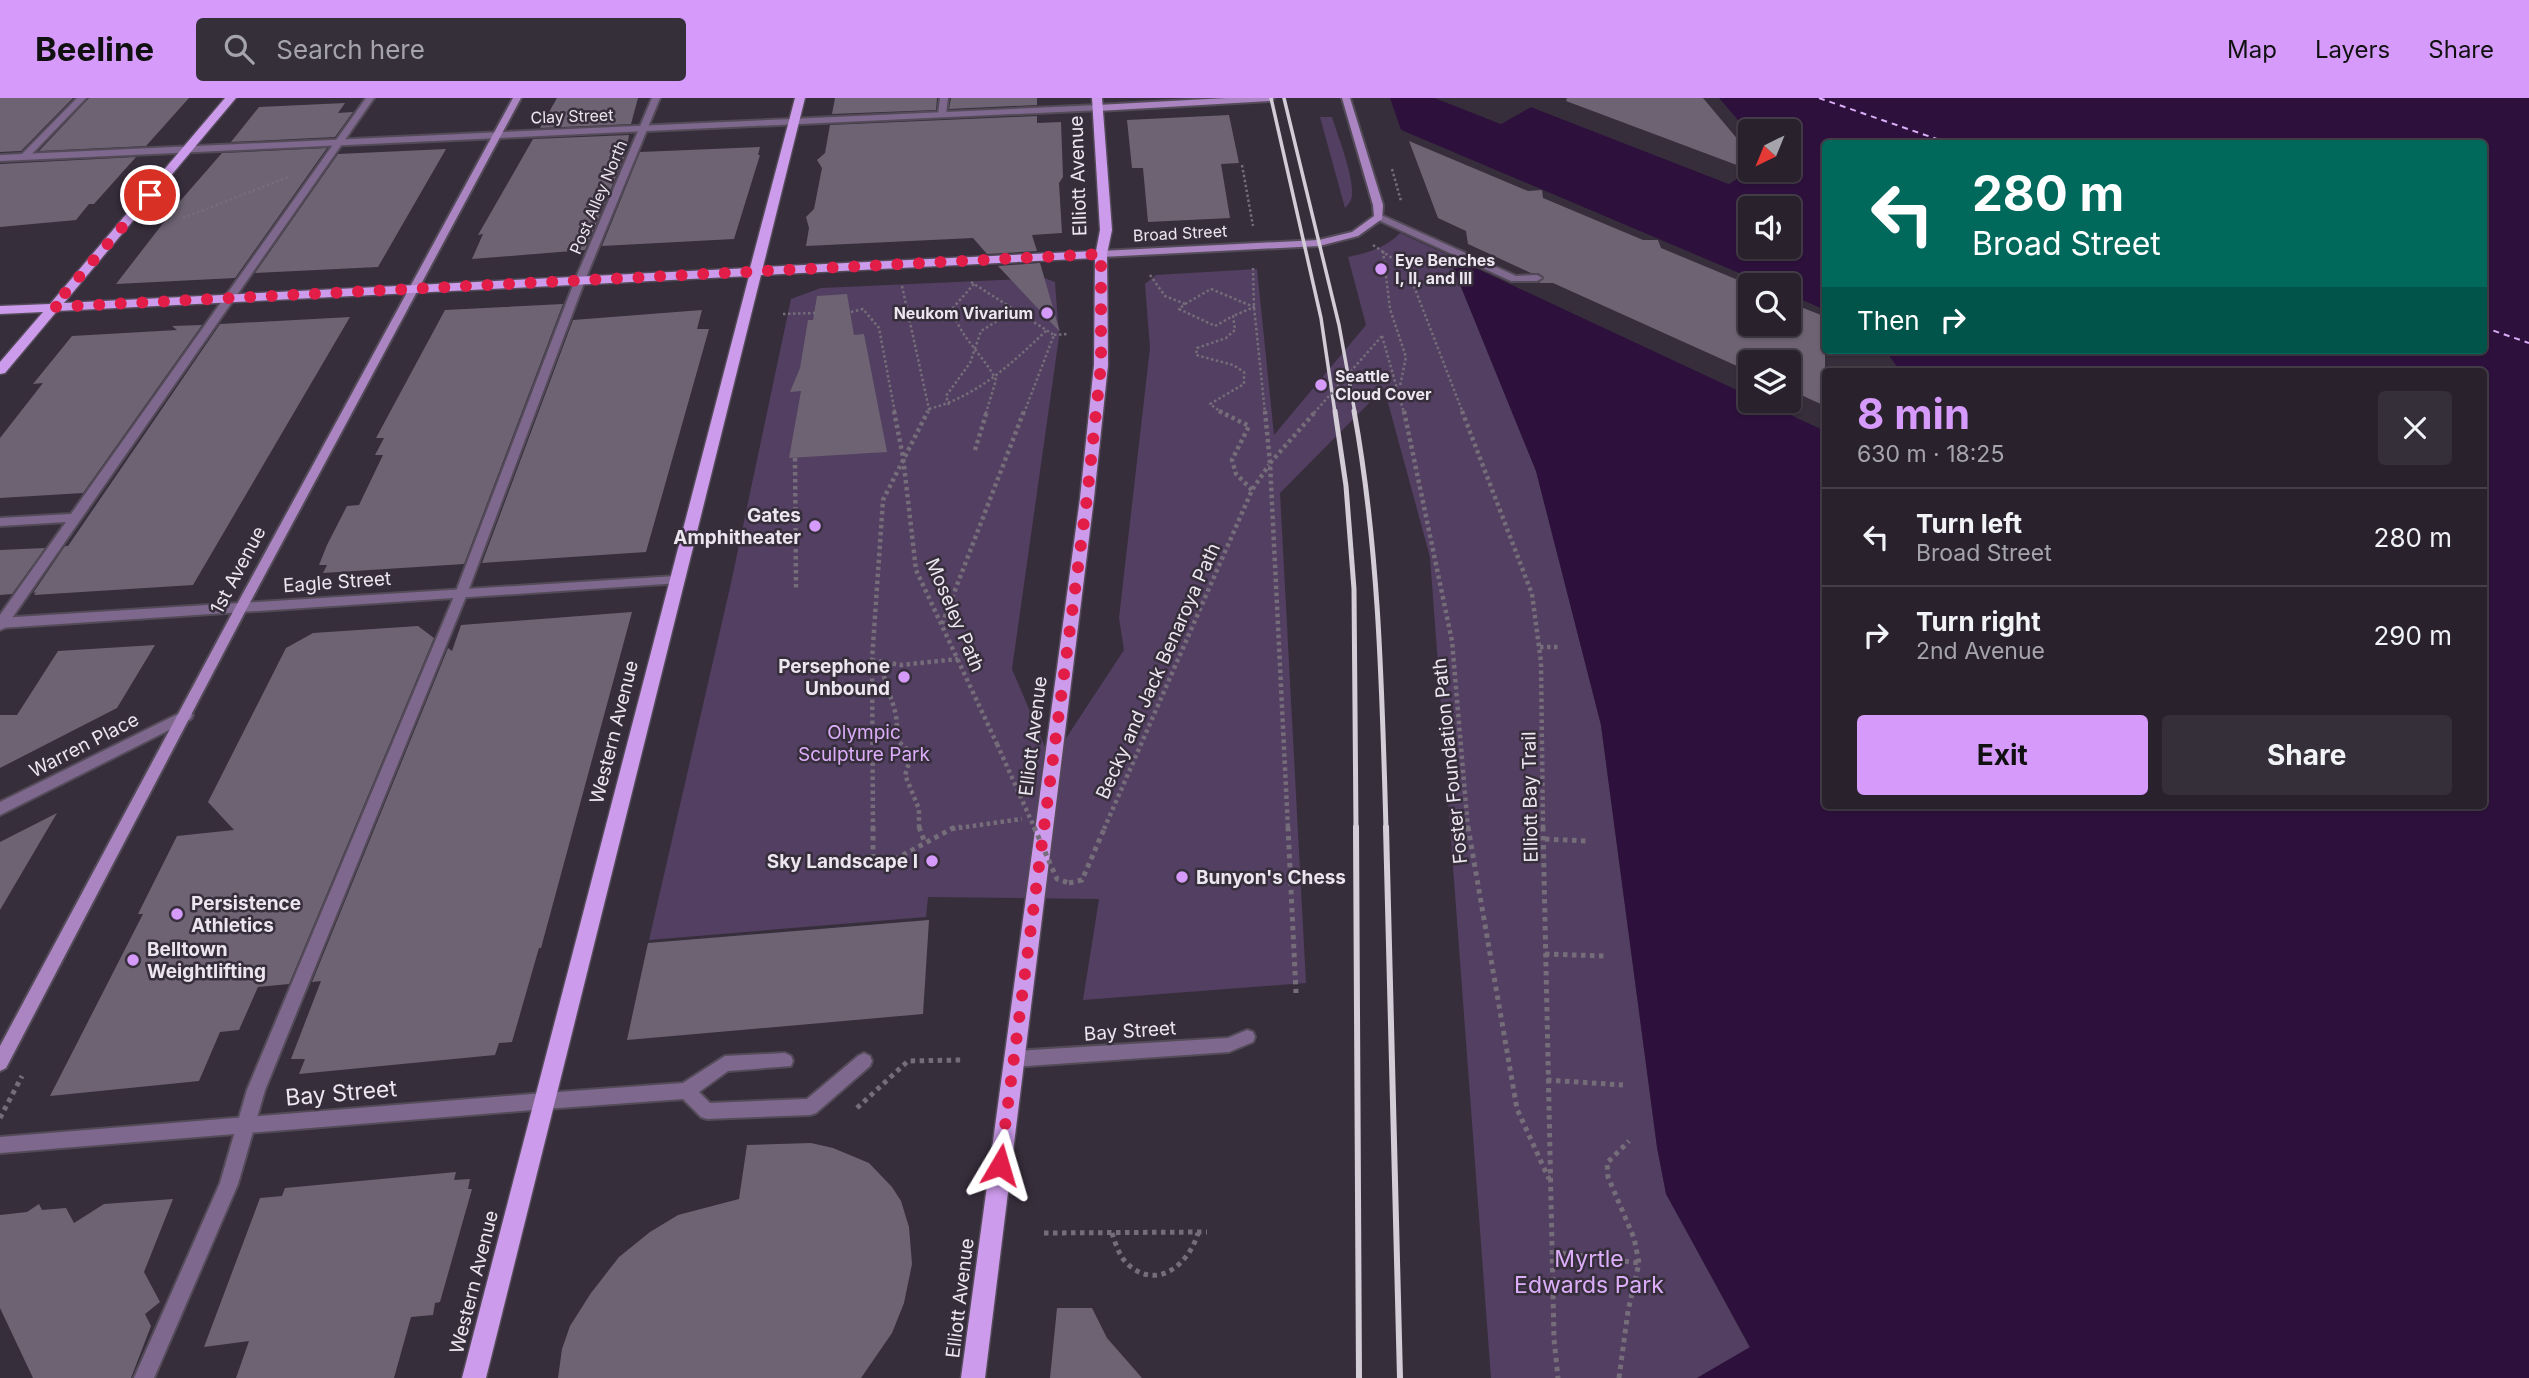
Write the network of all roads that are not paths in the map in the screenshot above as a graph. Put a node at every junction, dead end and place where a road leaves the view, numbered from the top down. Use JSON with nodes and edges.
{"nodes":[{"id":1,"x":82,"y":98,"type":"edge"},
{"id":2,"x":231,"y":98,"type":"edge"},
{"id":3,"x":370,"y":98,"type":"edge"},
{"id":4,"x":517,"y":98,"type":"edge"},
{"id":5,"x":656,"y":98,"type":"edge"},
{"id":6,"x":800,"y":98,"type":"edge"},
{"id":7,"x":944,"y":98,"type":"edge"},
{"id":8,"x":1270,"y":98,"type":"edge"},
{"id":9,"x":1346,"y":98,"type":"edge"},
{"id":10,"x":1098,"y":103,"type":"edge"},
{"id":11,"x":942,"y":114,"type":"junction"},
{"id":12,"x":794,"y":121,"type":"junction"},
{"id":13,"x":645,"y":127,"type":"junction"},
{"id":14,"x":498,"y":133,"type":"junction"},
{"id":15,"x":340,"y":141,"type":"junction"},
{"id":16,"x":191,"y":148,"type":"junction"},
{"id":17,"x":24,"y":157,"type":"junction"},
{"id":18,"x":0,"y":158,"type":"edge"},
{"id":19,"x":1379,"y":217,"type":"junction"},
{"id":20,"x":1101,"y":254,"type":"junction"},
{"id":21,"x":756,"y":271,"type":"junction"},
{"id":22,"x":1537,"y":278,"type":"dead end"},
{"id":23,"x":580,"y":280,"type":"junction"},
{"id":24,"x":414,"y":288,"type":"junction"},
{"id":25,"x":229,"y":298,"type":"junction"},
{"id":26,"x":53,"y":307,"type":"junction"},
{"id":27,"x":0,"y":310,"type":"edge"},
{"id":28,"x":0,"y":370,"type":"edge"},
{"id":29,"x":75,"y":518,"type":"junction"},
{"id":30,"x":0,"y":522,"type":"edge"},
{"id":31,"x":676,"y":580,"type":"junction"},
{"id":32,"x":461,"y":594,"type":"junction"},
{"id":33,"x":241,"y":608,"type":"junction"},
{"id":34,"x":0,"y":624,"type":"edge"},
{"id":35,"x":186,"y":715,"type":"junction"},
{"id":36,"x":0,"y":809,"type":"edge"},
{"id":37,"x":1247,"y":1037,"type":"dead end"},
{"id":38,"x":1014,"y":1059,"type":"junction"},
{"id":39,"x":785,"y":1061,"type":"dead end"},
{"id":40,"x":864,"y":1061,"type":"dead end"},
{"id":41,"x":0,"y":1063,"type":"edge"},
{"id":42,"x":687,"y":1091,"type":"junction"},
{"id":43,"x":545,"y":1101,"type":"junction"},
{"id":44,"x":247,"y":1125,"type":"junction"},
{"id":45,"x":0,"y":1145,"type":"edge"},
{"id":46,"x":144,"y":1378,"type":"edge"},
{"id":47,"x":474,"y":1378,"type":"edge"},
{"id":48,"x":973,"y":1378,"type":"edge"}],
"edges":[{"from":1,"to":17,"type":"street"},
{"from":2,"to":16,"type":"main road"},
{"from":3,"to":15,"type":"street"},
{"from":4,"to":14,"type":"main road","name":"1st Avenue"},
{"from":5,"to":13,"type":"street","name":"Post Alley North"},
{"from":6,"to":12,"type":"main road","name":"Western Avenue"},
{"from":7,"to":11,"type":"street"},
{"from":8,"to":10,"type":"main road","name":"Clay Street"},
{"from":9,"to":19,"type":"main road"},
{"from":10,"to":11,"type":"street","name":"Clay Street"},
{"from":10,"to":20,"type":"main road","name":"Elliott Avenue"},
{"from":11,"to":12,"type":"street","name":"Clay Street"},
{"from":12,"to":13,"type":"street","name":"Clay Street"},
{"from":12,"to":21,"type":"main road","name":"Western Avenue"},
{"from":13,"to":14,"type":"street","name":"Clay Street"},
{"from":13,"to":23,"type":"street","name":"Post Alley North"},
{"from":14,"to":15,"type":"street","name":"Clay Street"},
{"from":14,"to":24,"type":"main road","name":"1st Avenue"},
{"from":15,"to":16,"type":"street","name":"Clay Street"},
{"from":15,"to":25,"type":"street"},
{"from":16,"to":17,"type":"street","name":"Clay Street"},
{"from":16,"to":26,"type":"main road"},
{"from":17,"to":18,"type":"street","name":"Clay Street"},
{"from":19,"to":20,"type":"main road","name":"Broad Street"},
{"from":19,"to":22,"type":"street"},
{"from":20,"to":21,"type":"main road","name":"Broad Street"},
{"from":20,"to":38,"type":"main road","name":"Elliott Avenue"},
{"from":21,"to":23,"type":"main road","name":"Broad Street"},
{"from":21,"to":31,"type":"main road","name":"Western Avenue"},
{"from":23,"to":24,"type":"main road","name":"Broad Street"},
{"from":23,"to":32,"type":"street","name":"Post Alley North"},
{"from":24,"to":25,"type":"main road","name":"Broad Street"},
{"from":24,"to":33,"type":"main road","name":"1st Avenue"},
{"from":25,"to":26,"type":"main road","name":"Broad Street"},
{"from":25,"to":29,"type":"street"},
{"from":26,"to":27,"type":"main road","name":"Broad Street"},
{"from":26,"to":28,"type":"main road"},
{"from":29,"to":30,"type":"street"},
{"from":29,"to":34,"type":"street"},
{"from":31,"to":32,"type":"street","name":"Eagle Street"},
{"from":31,"to":43,"type":"main road","name":"Western Avenue"},
{"from":32,"to":33,"type":"street","name":"Eagle Street"},
{"from":32,"to":44,"type":"street","name":"Post Alley North"},
{"from":33,"to":34,"type":"street","name":"Eagle Street"},
{"from":33,"to":35,"type":"main road","name":"1st Avenue"},
{"from":35,"to":36,"type":"street","name":"Warren Place"},
{"from":35,"to":41,"type":"main road","name":"1st Avenue"},
{"from":37,"to":38,"type":"street","name":"Bay Street"},
{"from":38,"to":48,"type":"main road","name":"Elliott Avenue"},
{"from":39,"to":42,"type":"street"},
{"from":40,"to":42,"type":"street"},
{"from":42,"to":43,"type":"street","name":"Bay Street"},
{"from":43,"to":44,"type":"street","name":"Bay Street"},
{"from":43,"to":47,"type":"main road","name":"Western Avenue"},
{"from":44,"to":45,"type":"street","name":"Bay Street"},
{"from":44,"to":46,"type":"street","name":"Post Alley North"}]}
